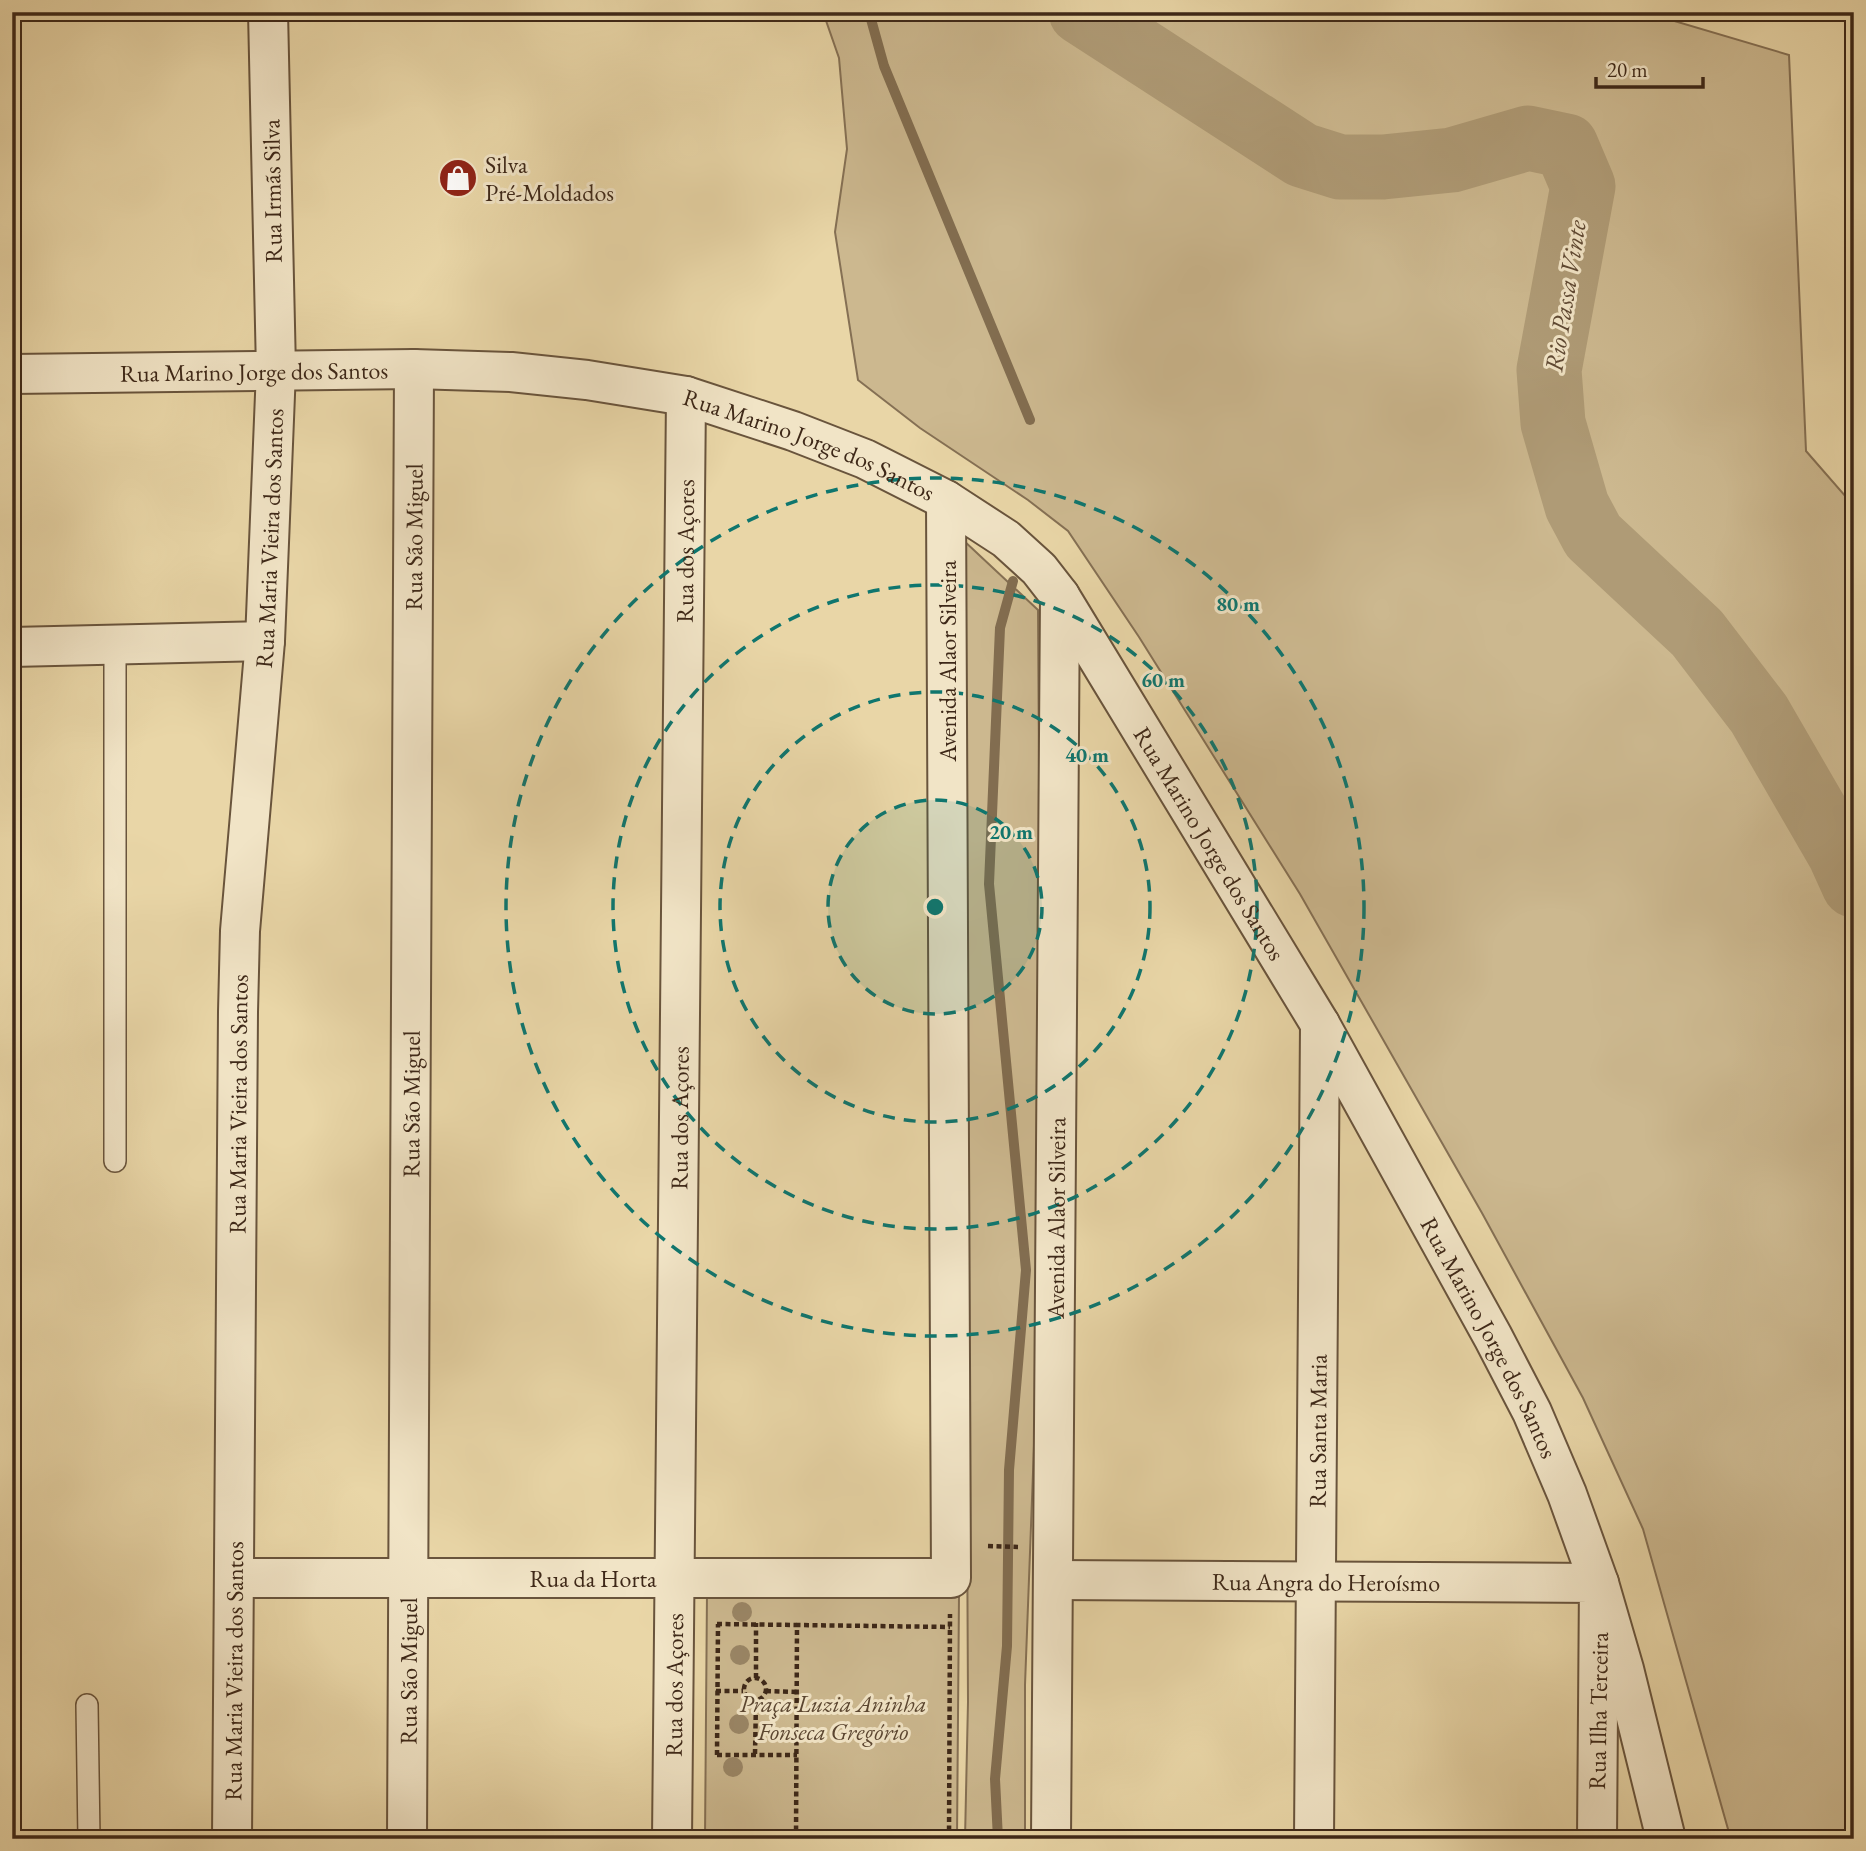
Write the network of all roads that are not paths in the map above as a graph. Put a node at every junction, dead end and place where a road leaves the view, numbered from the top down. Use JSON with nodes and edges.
{"nodes":[{"id":1,"x":268,"y":12,"type":"edge"},
{"id":2,"x":414,"y":369,"type":"junction"},
{"id":3,"x":276,"y":370,"type":"junction"},
{"id":4,"x":12,"y":374,"type":"edge"},
{"id":5,"x":686,"y":396,"type":"junction"},
{"id":6,"x":946,"y":500,"type":"junction"},
{"id":7,"x":1060,"y":596,"type":"junction"},
{"id":8,"x":265,"y":641,"type":"junction"},
{"id":9,"x":115,"y":645,"type":"junction"},
{"id":10,"x":12,"y":647,"type":"edge"},
{"id":11,"x":1320,"y":1024,"type":"junction"},
{"id":12,"x":115,"y":1161,"type":"dead end"},
{"id":13,"x":951,"y":1562,"type":"joint"},
{"id":14,"x":1053,"y":1564,"type":"junction"},
{"id":15,"x":675,"y":1577,"type":"junction"},
{"id":16,"x":234,"y":1578,"type":"junction"},
{"id":17,"x":408,"y":1578,"type":"junction"},
{"id":18,"x":1316,"y":1581,"type":"junction"},
{"id":19,"x":1599,"y":1583,"type":"junction"},
{"id":20,"x":87,"y":1705,"type":"dead end"},
{"id":21,"x":89,"y":1839,"type":"edge"},
{"id":22,"x":232,"y":1839,"type":"edge"},
{"id":23,"x":407,"y":1839,"type":"edge"},
{"id":24,"x":673,"y":1839,"type":"edge"},
{"id":25,"x":1051,"y":1839,"type":"edge"},
{"id":26,"x":1314,"y":1839,"type":"edge"},
{"id":27,"x":1597,"y":1839,"type":"edge"},
{"id":28,"x":1666,"y":1839,"type":"edge"}],
"edges":[{"from":1,"to":3,"type":"street","name":"Rua Irmãs Silva"},
{"from":2,"to":3,"type":"street","name":"Rua Marino Jorge dos Santos"},
{"from":2,"to":5,"type":"street","name":"Rua Marino Jorge dos Santos"},
{"from":2,"to":17,"type":"street","name":"Rua São Miguel"},
{"from":3,"to":4,"type":"street","name":"Rua Marino Jorge dos Santos"},
{"from":3,"to":8,"type":"street","name":"Rua Maria Vieira dos Santos"},
{"from":5,"to":6,"type":"street","name":"Rua Marino Jorge dos Santos"},
{"from":5,"to":15,"type":"street","name":"Rua dos Açores"},
{"from":6,"to":7,"type":"street","name":"Rua Marino Jorge dos Santos"},
{"from":6,"to":13,"type":"street","name":"Avenida Alaor Silveira"},
{"from":7,"to":11,"type":"street","name":"Rua Marino Jorge dos Santos"},
{"from":7,"to":14,"type":"street","name":"Avenida Alaor Silveira"},
{"from":8,"to":9,"type":"street"},
{"from":8,"to":16,"type":"street","name":"Rua Maria Vieira dos Santos"},
{"from":9,"to":10,"type":"street"},
{"from":9,"to":12,"type":"lane"},
{"from":11,"to":18,"type":"street","name":"Rua Santa Maria"},
{"from":11,"to":19,"type":"street","name":"Rua Marino Jorge dos Santos"},
{"from":13,"to":15,"type":"street","name":"Rua da Horta"},
{"from":14,"to":18,"type":"street","name":"Rua Angra do Heroísmo"},
{"from":14,"to":25,"type":"street","name":"Avenida Alaor Silveira"},
{"from":15,"to":17,"type":"street","name":"Rua da Horta"},
{"from":15,"to":24,"type":"street","name":"Rua dos Açores"},
{"from":16,"to":17,"type":"street","name":"Rua da Horta"},
{"from":16,"to":22,"type":"street","name":"Rua Maria Vieira dos Santos"},
{"from":17,"to":23,"type":"street","name":"Rua São Miguel"},
{"from":18,"to":19,"type":"street","name":"Rua Angra do Heroísmo"},
{"from":18,"to":26,"type":"street","name":"Rua Santa Maria"},
{"from":19,"to":27,"type":"street","name":"Rua Ilha Terceira"},
{"from":19,"to":28,"type":"street","name":"Rua Marino Jorge dos Santos"},
{"from":20,"to":21,"type":"lane"}]}
